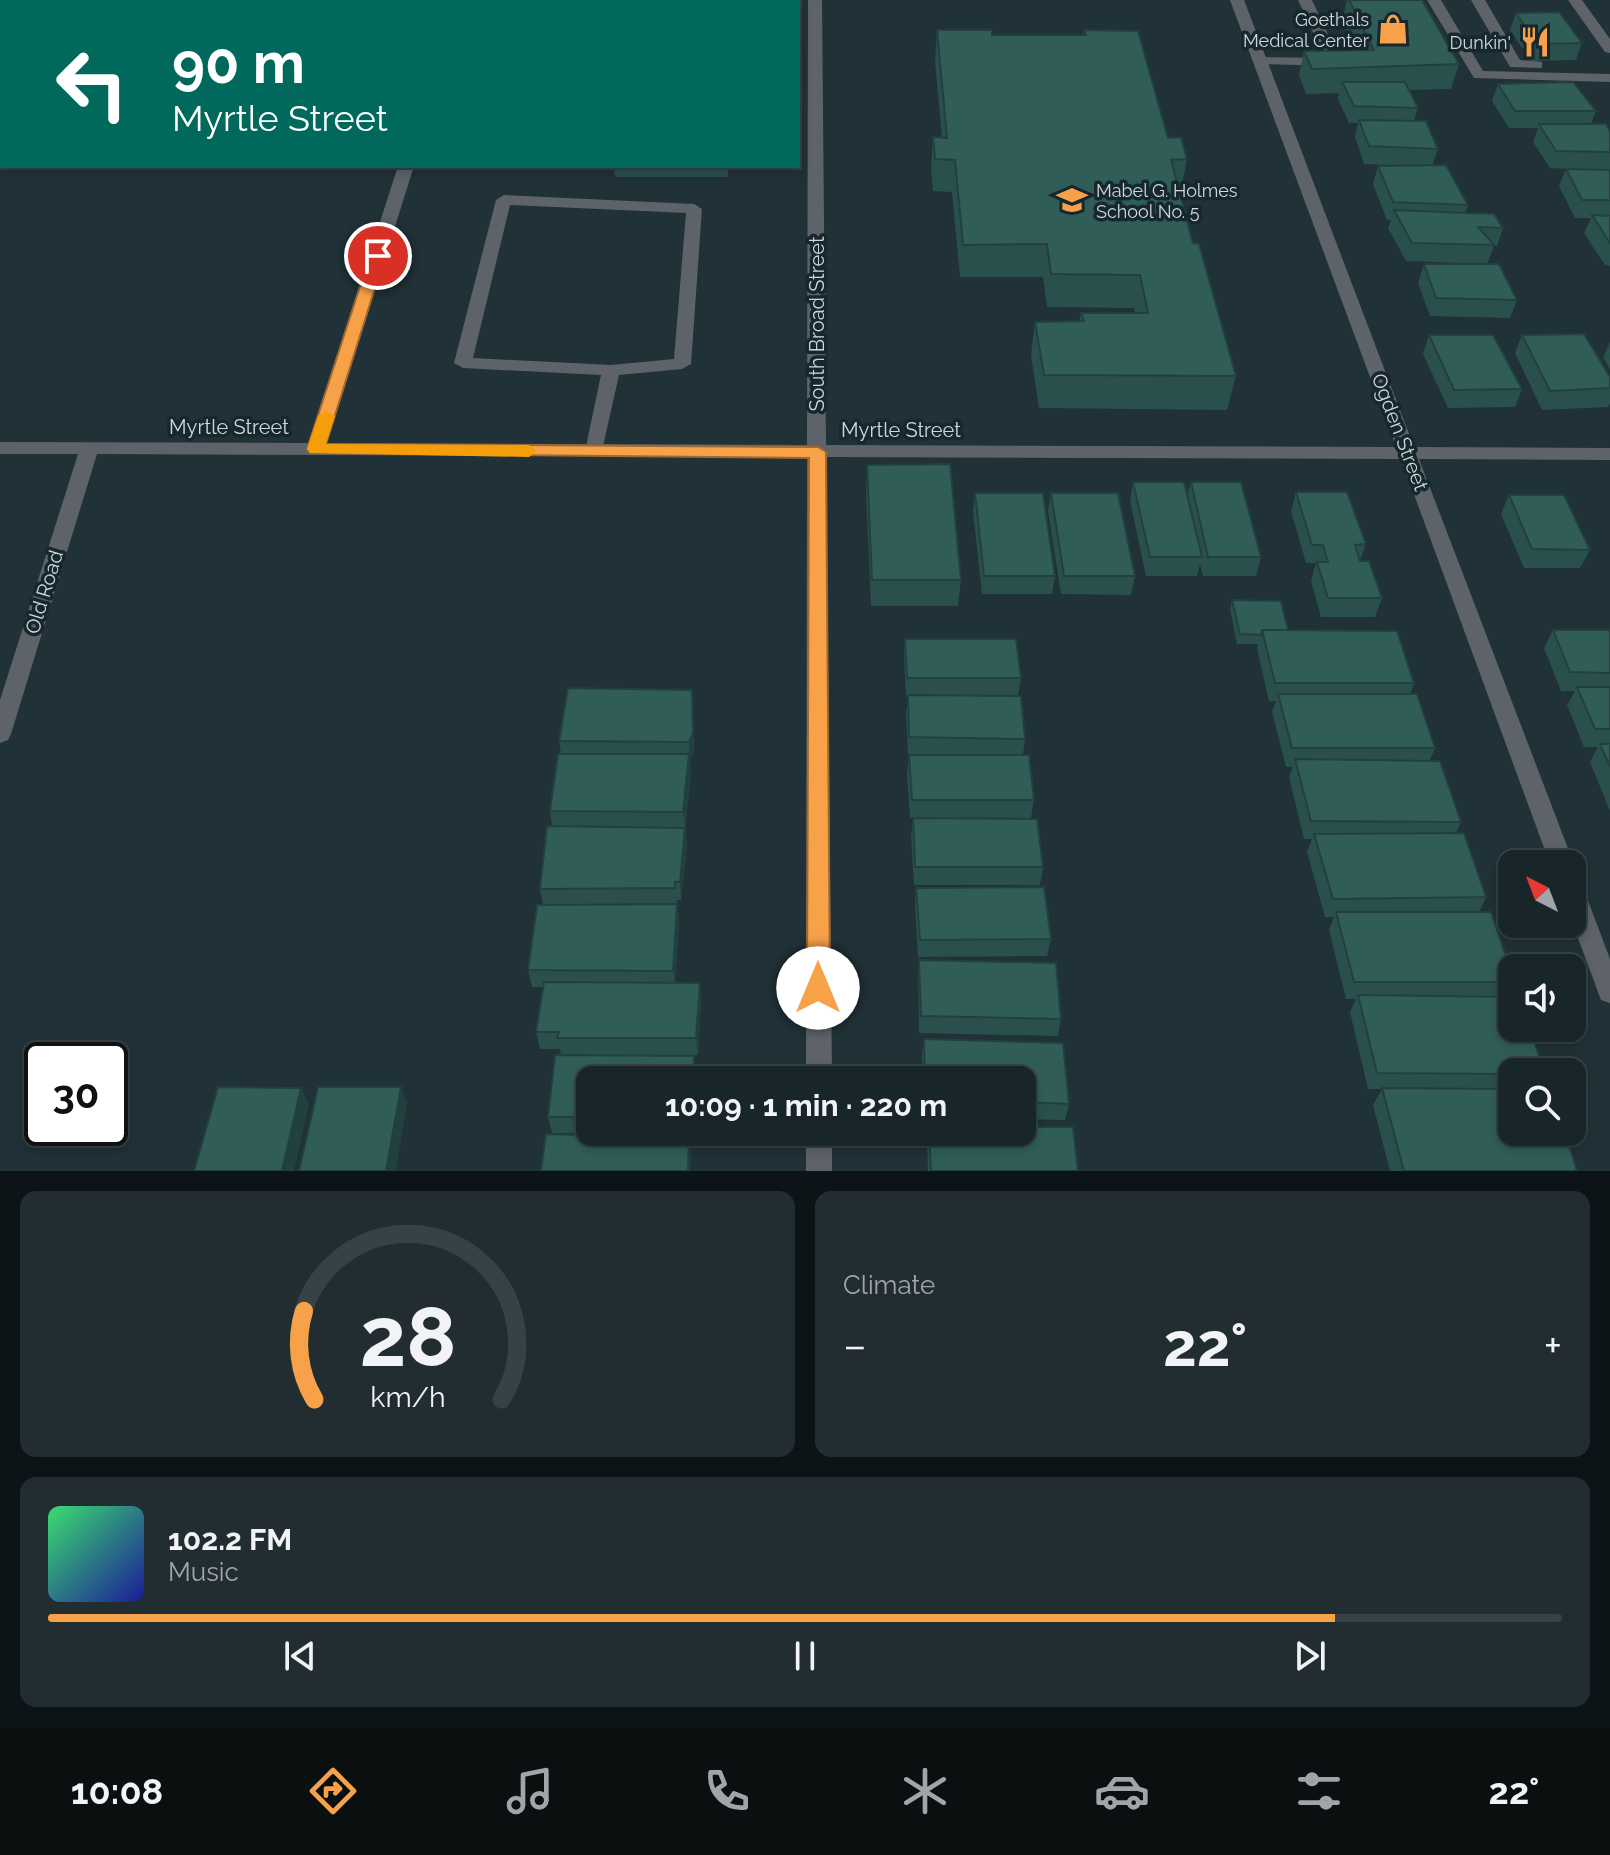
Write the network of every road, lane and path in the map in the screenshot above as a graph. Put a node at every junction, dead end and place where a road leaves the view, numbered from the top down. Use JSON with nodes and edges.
{"nodes":[{"id":1,"x":815,"y":0,"type":"edge"},
{"id":2,"x":1237,"y":0,"type":"edge"},
{"id":3,"x":1305,"y":0,"type":"edge"},
{"id":4,"x":1434,"y":0,"type":"edge"},
{"id":5,"x":1478,"y":0,"type":"edge"},
{"id":6,"x":1575,"y":0,"type":"edge"},
{"id":7,"x":1610,"y":49,"type":"edge"},
{"id":8,"x":1261,"y":61,"type":"junction"},
{"id":9,"x":1610,"y":75,"type":"edge"},
{"id":10,"x":405,"y":168,"type":"edge"},
{"id":11,"x":611,"y":370,"type":"junction"},
{"id":12,"x":0,"y":448,"type":"edge"},
{"id":13,"x":316,"y":449,"type":"junction"},
{"id":14,"x":89,"y":450,"type":"junction"},
{"id":15,"x":594,"y":451,"type":"junction"},
{"id":16,"x":818,"y":452,"type":"junction"},
{"id":17,"x":1408,"y":452,"type":"junction"},
{"id":18,"x":1610,"y":454,"type":"edge"},
{"id":19,"x":0,"y":734,"type":"edge"},
{"id":20,"x":1557,"y":850,"type":"edge"},
{"id":21,"x":1586,"y":928,"type":"edge"},
{"id":22,"x":1610,"y":992,"type":"edge"},
{"id":23,"x":819,"y":1066,"type":"edge"},
{"id":24,"x":819,"y":1146,"type":"edge"},
{"id":25,"x":819,"y":1171,"type":"edge"}],
"edges":[{"from":1,"to":16,"type":"street","name":"South Broad Street"},
{"from":2,"to":8,"type":"street","name":"Ogden Street"},
{"from":3,"to":8,"type":"street"},
{"from":4,"to":9,"type":"street"},
{"from":5,"to":9,"type":"street"},
{"from":6,"to":7,"type":"street"},
{"from":8,"to":17,"type":"street","name":"Ogden Street"},
{"from":10,"to":13,"type":"street"},
{"from":11,"to":11,"type":"street"},
{"from":11,"to":15,"type":"street"},
{"from":12,"to":14,"type":"street","name":"Myrtle Street"},
{"from":13,"to":14,"type":"street","name":"Myrtle Street"},
{"from":13,"to":15,"type":"street","name":"Myrtle Street"},
{"from":14,"to":19,"type":"street","name":"Old Road"},
{"from":15,"to":16,"type":"street","name":"Myrtle Street"},
{"from":16,"to":17,"type":"street","name":"Myrtle Street"},
{"from":16,"to":23,"type":"street","name":"South Broad Street"},
{"from":17,"to":18,"type":"street","name":"Myrtle Street"},
{"from":17,"to":20,"type":"street","name":"Ogden Street"},
{"from":21,"to":22,"type":"street"},
{"from":24,"to":25,"type":"street"}]}
